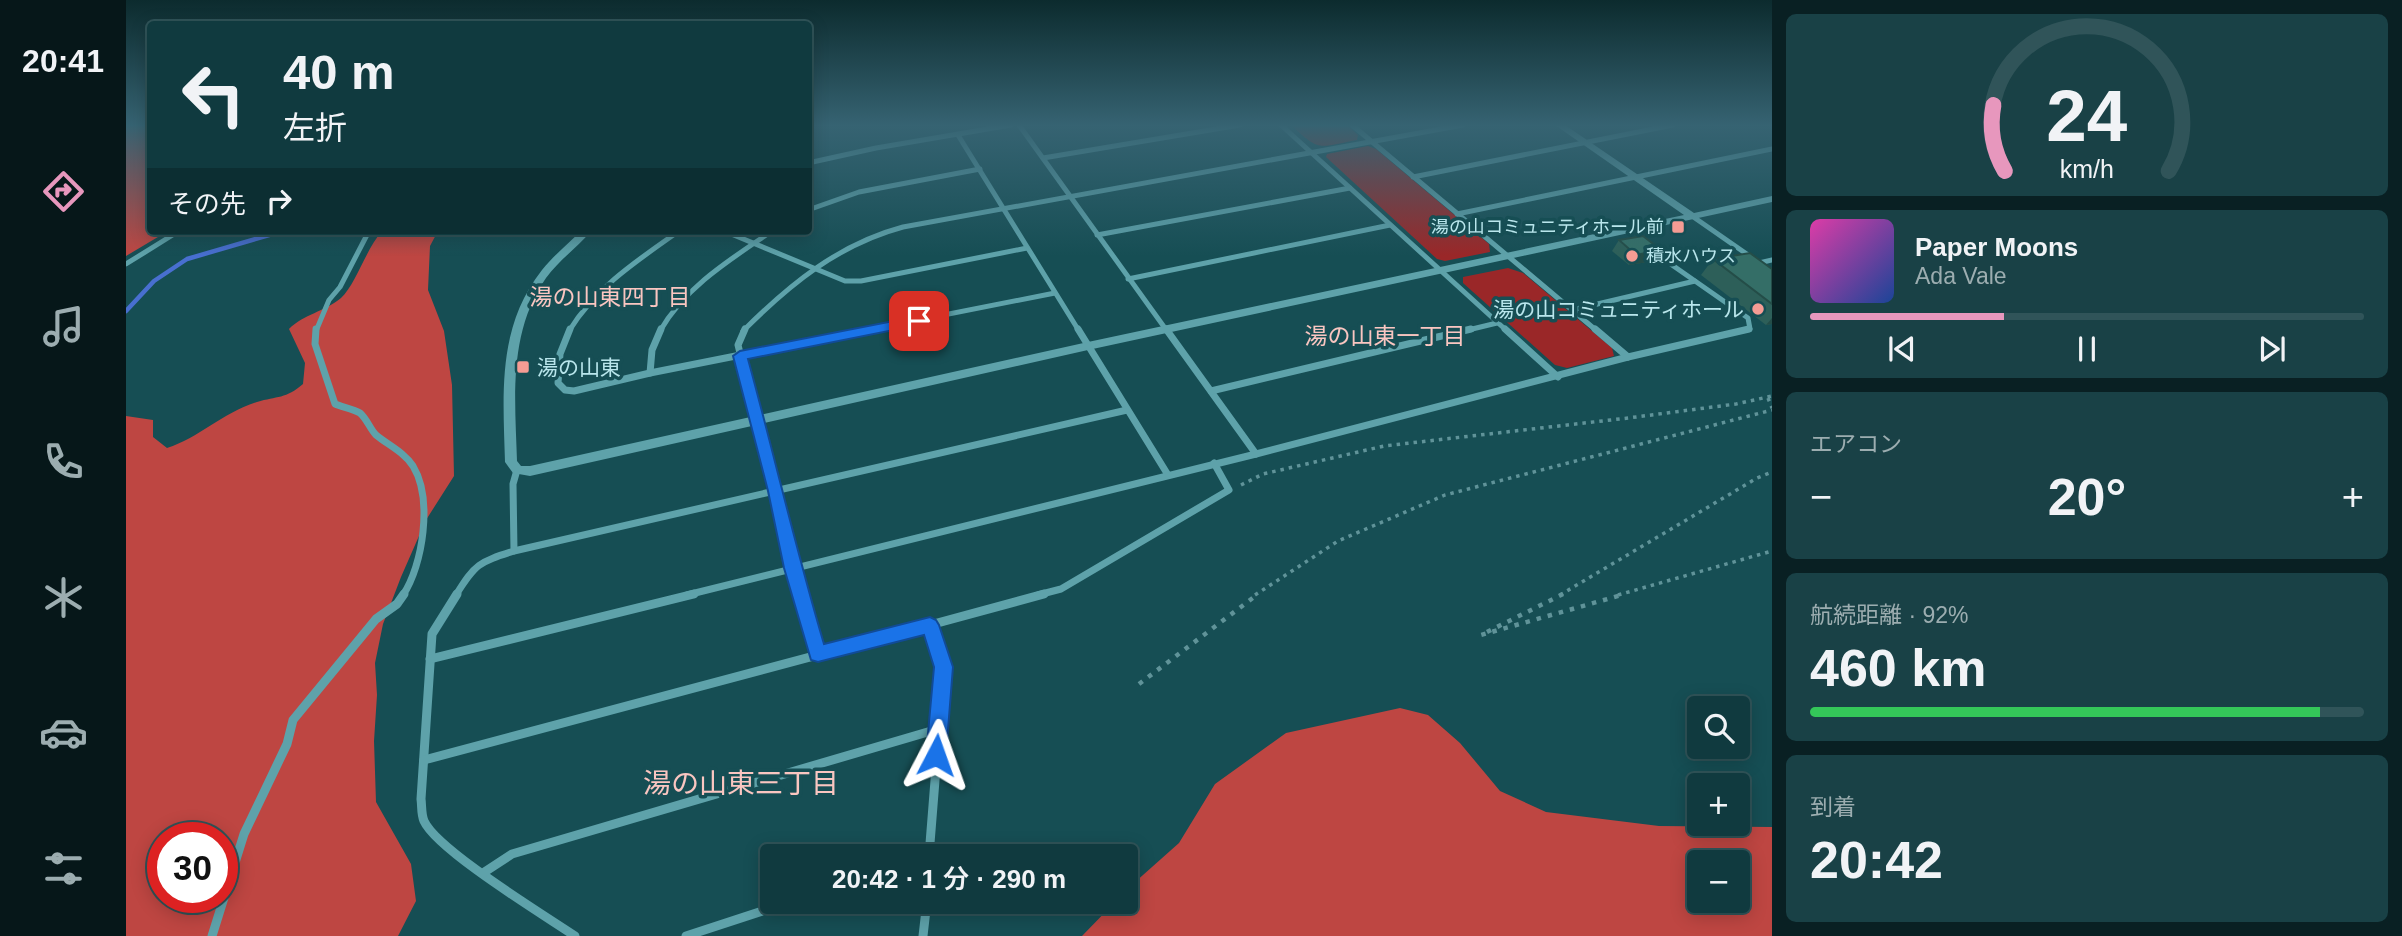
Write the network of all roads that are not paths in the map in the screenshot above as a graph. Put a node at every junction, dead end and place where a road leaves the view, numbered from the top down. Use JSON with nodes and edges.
{"nodes":[{"id":1,"x":980,"y":169,"type":"joint"},
{"id":2,"x":1050,"y":169,"type":"edge"},
{"id":3,"x":1217,"y":169,"type":"edge"},
{"id":4,"x":1329,"y":169,"type":"edge"},
{"id":5,"x":1403,"y":169,"type":"edge"},
{"id":6,"x":1454,"y":169,"type":"edge"},
{"id":7,"x":1623,"y":169,"type":"edge"},
{"id":8,"x":1671,"y":169,"type":"edge"},
{"id":9,"x":1634,"y":176,"type":"junction"},
{"id":10,"x":1413,"y":177,"type":"junction"},
{"id":11,"x":1350,"y":188,"type":"junction"},
{"id":12,"x":1068,"y":195,"type":"junction"},
{"id":13,"x":1772,"y":200,"type":"edge"},
{"id":14,"x":1004,"y":207,"type":"junction"},
{"id":15,"x":812,"y":209,"type":"edge"},
{"id":16,"x":1457,"y":214,"type":"junction"},
{"id":17,"x":1692,"y":216,"type":"junction"},
{"id":18,"x":1390,"y":225,"type":"junction"},
{"id":19,"x":173,"y":235,"type":"edge"},
{"id":20,"x":367,"y":235,"type":"edge"},
{"id":21,"x":582,"y":235,"type":"edge"},
{"id":22,"x":673,"y":235,"type":"edge"},
{"id":23,"x":734,"y":235,"type":"edge"},
{"id":24,"x":766,"y":235,"type":"edge"},
{"id":25,"x":1097,"y":235,"type":"junction"},
{"id":26,"x":755,"y":243,"type":"junction"},
{"id":27,"x":1646,"y":246,"type":"edge"},
{"id":28,"x":1027,"y":248,"type":"junction"},
{"id":29,"x":1508,"y":257,"type":"junction"},
{"id":30,"x":1772,"y":260,"type":"edge"},
{"id":31,"x":1759,"y":263,"type":"junction"},
{"id":32,"x":126,"y":264,"type":"edge"},
{"id":33,"x":1765,"y":267,"type":"edge"},
{"id":34,"x":814,"y":270,"type":"junction"},
{"id":35,"x":1441,"y":271,"type":"junction"},
{"id":36,"x":1128,"y":279,"type":"junction"},
{"id":37,"x":1695,"y":281,"type":"junction"},
{"id":38,"x":1055,"y":293,"type":"junction"},
{"id":39,"x":1572,"y":310,"type":"junction"},
{"id":40,"x":1497,"y":323,"type":"junction"},
{"id":41,"x":1165,"y":330,"type":"junction"},
{"id":42,"x":1088,"y":346,"type":"junction"},
{"id":43,"x":740,"y":356,"type":"junction"},
{"id":44,"x":1628,"y":357,"type":"junction"},
{"id":45,"x":650,"y":373,"type":"junction"},
{"id":46,"x":1558,"y":377,"type":"junction"},
{"id":47,"x":1211,"y":391,"type":"junction"},
{"id":48,"x":1127,"y":410,"type":"junction"},
{"id":49,"x":756,"y":419,"type":"junction"},
{"id":50,"x":1256,"y":454,"type":"junction"},
{"id":51,"x":1214,"y":463,"type":"junction"},
{"id":52,"x":517,"y":470,"type":"junction"},
{"id":53,"x":1168,"y":475,"type":"junction"},
{"id":54,"x":776,"y":491,"type":"junction"},
{"id":55,"x":514,"y":551,"type":"junction"},
{"id":56,"x":792,"y":568,"type":"junction"},
{"id":57,"x":930,"y":625,"type":"junction"},
{"id":58,"x":818,"y":654,"type":"junction"},
{"id":59,"x":430,"y":659,"type":"junction"},
{"id":60,"x":938,"y":729,"type":"junction"},
{"id":61,"x":424,"y":760,"type":"junction"},
{"id":62,"x":930,"y":844,"type":"edge"},
{"id":63,"x":483,"y":873,"type":"junction"},
{"id":64,"x":760,"y":912,"type":"edge"},
{"id":65,"x":926,"y":914,"type":"edge"},
{"id":66,"x":212,"y":936,"type":"edge"},
{"id":67,"x":575,"y":936,"type":"edge"},
{"id":68,"x":686,"y":936,"type":"edge"},
{"id":69,"x":923,"y":936,"type":"edge"}],
"edges":[{"from":1,"to":14,"type":"street"},
{"from":1,"to":15,"type":"street"},
{"from":2,"to":12,"type":"street"},
{"from":3,"to":12,"type":"street"},
{"from":4,"to":11,"type":"street"},
{"from":5,"to":10,"type":"street"},
{"from":6,"to":10,"type":"street"},
{"from":7,"to":9,"type":"street"},
{"from":8,"to":9,"type":"street"},
{"from":9,"to":16,"type":"street"},
{"from":9,"to":17,"type":"street"},
{"from":10,"to":16,"type":"street"},
{"from":11,"to":18,"type":"street"},
{"from":11,"to":25,"type":"street"},
{"from":12,"to":14,"type":"street"},
{"from":12,"to":25,"type":"street"},
{"from":13,"to":17,"type":"street"},
{"from":14,"to":28,"type":"street"},
{"from":14,"to":34,"type":"street"},
{"from":16,"to":29,"type":"street"},
{"from":17,"to":29,"type":"street"},
{"from":17,"to":31,"type":"street"},
{"from":18,"to":35,"type":"street"},
{"from":18,"to":36,"type":"street"},
{"from":19,"to":32,"type":"street"},
{"from":20,"to":66,"type":"street"},
{"from":21,"to":52,"type":"street"},
{"from":22,"to":45,"type":"street"},
{"from":23,"to":26,"type":"street"},
{"from":24,"to":26,"type":"street"},
{"from":25,"to":36,"type":"street"},
{"from":26,"to":34,"type":"street"},
{"from":26,"to":45,"type":"street"},
{"from":27,"to":37,"type":"street"},
{"from":28,"to":34,"type":"street"},
{"from":28,"to":38,"type":"street"},
{"from":29,"to":35,"type":"street"},
{"from":29,"to":39,"type":"street"},
{"from":30,"to":31,"type":"street"},
{"from":31,"to":33,"type":"street"},
{"from":34,"to":43,"type":"street"},
{"from":35,"to":40,"type":"street"},
{"from":35,"to":41,"type":"street"},
{"from":36,"to":41,"type":"street"},
{"from":37,"to":39,"type":"street"},
{"from":37,"to":44,"type":"street"},
{"from":38,"to":42,"type":"street"},
{"from":38,"to":43,"type":"street"},
{"from":39,"to":44,"type":"street"},
{"from":40,"to":46,"type":"street"},
{"from":40,"to":47,"type":"street"},
{"from":41,"to":42,"type":"street"},
{"from":41,"to":47,"type":"street"},
{"from":42,"to":48,"type":"street"},
{"from":42,"to":49,"type":"street"},
{"from":43,"to":45,"type":"street"},
{"from":43,"to":49,"type":"street"},
{"from":44,"to":46,"type":"street"},
{"from":46,"to":50,"type":"street"},
{"from":47,"to":50,"type":"street"},
{"from":48,"to":53,"type":"street"},
{"from":48,"to":54,"type":"street"},
{"from":49,"to":52,"type":"street"},
{"from":49,"to":54,"type":"street"},
{"from":50,"to":51,"type":"street"},
{"from":51,"to":53,"type":"street"},
{"from":51,"to":57,"type":"street"},
{"from":52,"to":55,"type":"street"},
{"from":53,"to":56,"type":"street"},
{"from":54,"to":55,"type":"street"},
{"from":54,"to":56,"type":"street"},
{"from":55,"to":59,"type":"street"},
{"from":56,"to":58,"type":"street"},
{"from":56,"to":59,"type":"street"},
{"from":57,"to":58,"type":"street"},
{"from":57,"to":60,"type":"street"},
{"from":58,"to":61,"type":"street"},
{"from":59,"to":61,"type":"street"},
{"from":60,"to":62,"type":"street"},
{"from":60,"to":63,"type":"street"},
{"from":61,"to":63,"type":"street"},
{"from":63,"to":67,"type":"street"},
{"from":64,"to":68,"type":"street"},
{"from":65,"to":69,"type":"street"}]}
